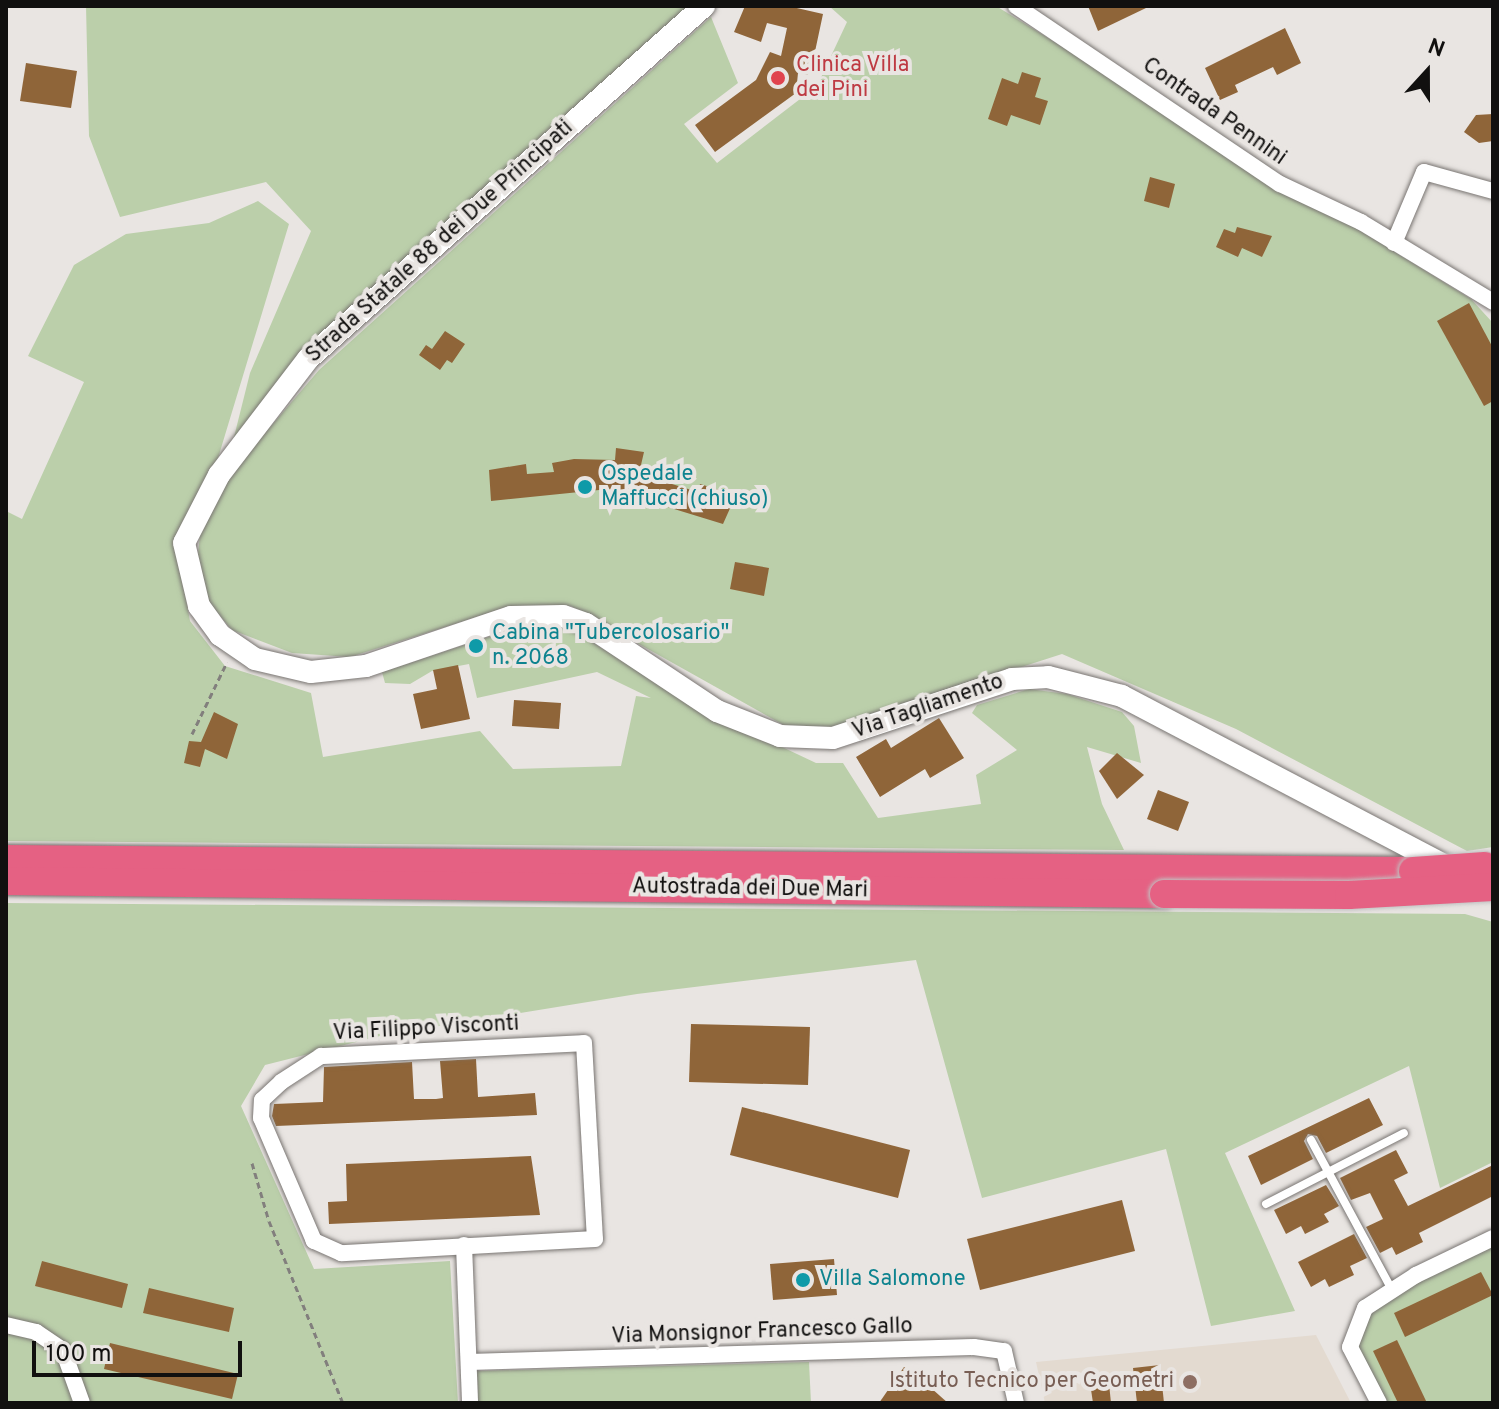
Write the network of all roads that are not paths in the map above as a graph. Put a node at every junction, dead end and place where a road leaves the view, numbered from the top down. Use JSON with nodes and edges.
{"nodes":[{"id":1,"x":704,"y":6,"type":"edge"},
{"id":2,"x":1016,"y":6,"type":"edge"},
{"id":3,"x":1493,"y":191,"type":"edge"},
{"id":4,"x":1394,"y":243,"type":"junction"},
{"id":5,"x":1493,"y":302,"type":"edge"},
{"id":6,"x":352,"y":670,"type":"joint"},
{"id":7,"x":6,"y":859,"type":"edge"},
{"id":8,"x":1491,"y":878,"type":"edge"},
{"id":9,"x":6,"y":881,"type":"edge"},
{"id":10,"x":1404,"y":1133,"type":"dead end"},
{"id":11,"x":1311,"y":1140,"type":"dead end"},
{"id":12,"x":1328,"y":1172,"type":"junction"},
{"id":13,"x":1266,"y":1204,"type":"dead end"},
{"id":14,"x":1493,"y":1238,"type":"edge"},
{"id":15,"x":464,"y":1245,"type":"junction"},
{"id":16,"x":1392,"y":1291,"type":"junction"},
{"id":17,"x":6,"y":1325,"type":"edge"},
{"id":18,"x":469,"y":1362,"type":"junction"},
{"id":19,"x":82,"y":1403,"type":"edge"},
{"id":20,"x":470,"y":1403,"type":"edge"},
{"id":21,"x":1016,"y":1403,"type":"edge"},
{"id":22,"x":1379,"y":1403,"type":"edge"}],
"edges":[{"from":1,"to":6,"type":"main road","name":"Strada Statale 88 dei Due Principati"},
{"from":2,"to":4,"type":"street","name":"Contrada Pennini"},
{"from":3,"to":4,"type":"street"},
{"from":4,"to":5,"type":"street","name":"Contrada Pennini"},
{"from":6,"to":8,"type":"main road","name":"Via Tagliamento"},
{"from":7,"to":8,"type":"highway","name":"Autostrada dei Due Mari","bridge":true},
{"from":8,"to":9,"type":"highway","name":"Autostrada dei Due Mari","bridge":true},
{"from":10,"to":12,"type":"lane"},
{"from":11,"to":12,"type":"lane"},
{"from":12,"to":13,"type":"lane"},
{"from":12,"to":16,"type":"lane"},
{"from":14,"to":16,"type":"street"},
{"from":15,"to":15,"type":"street","name":"Via Filippo Visconti"},
{"from":15,"to":18,"type":"street"},
{"from":16,"to":22,"type":"street"},
{"from":17,"to":19,"type":"street"},
{"from":18,"to":20,"type":"street"},
{"from":18,"to":21,"type":"street","name":"Via Monsignor Francesco Gallo"}]}
